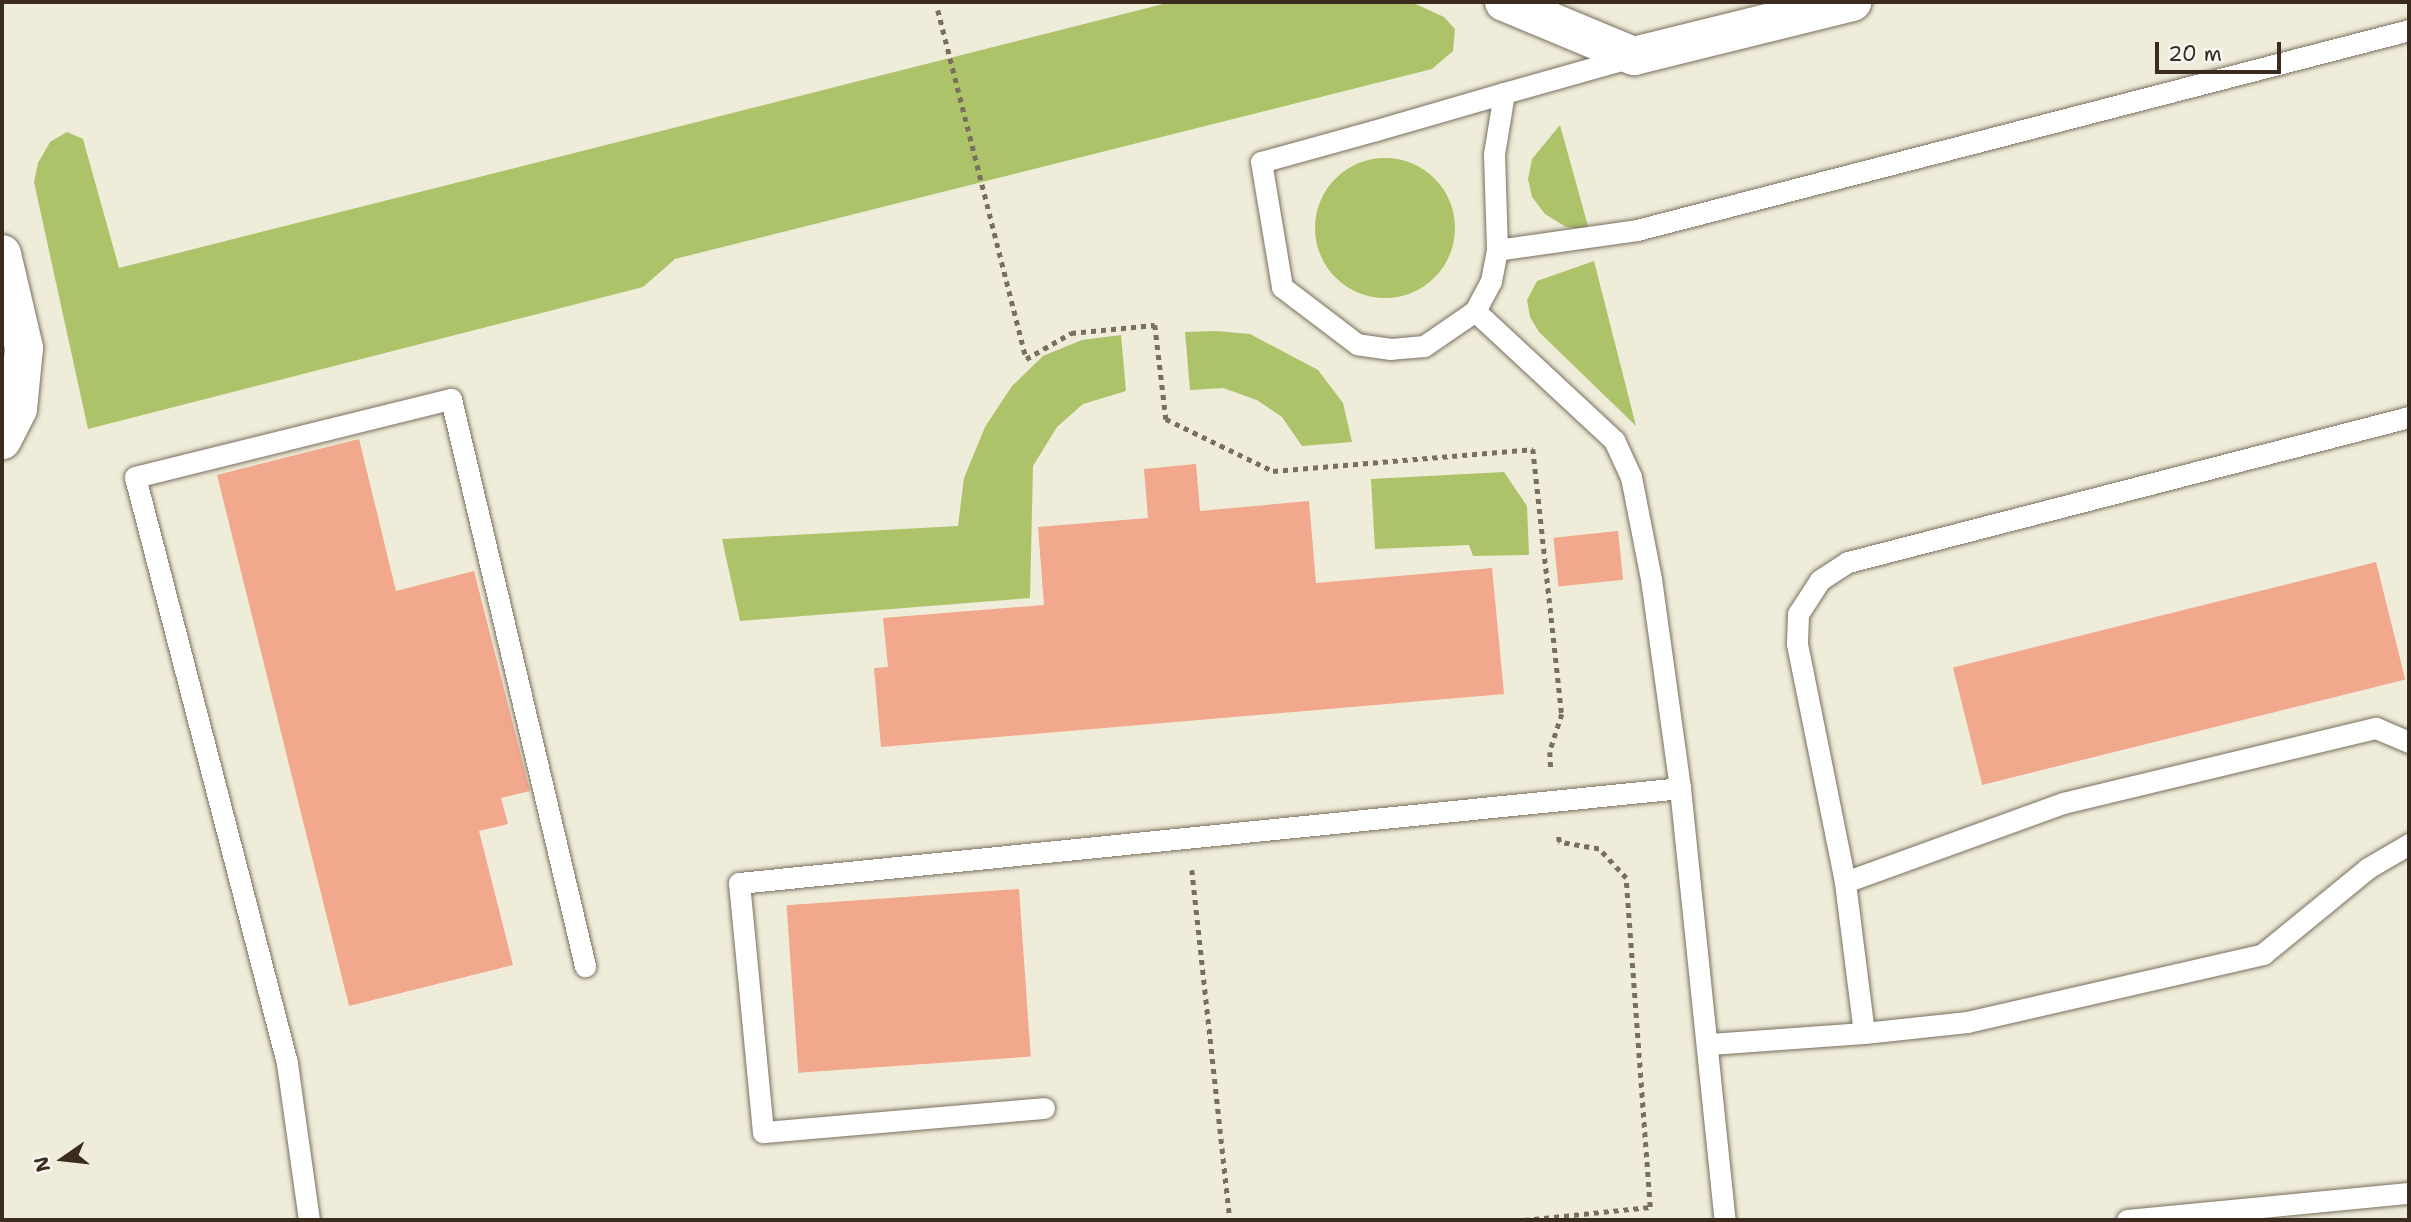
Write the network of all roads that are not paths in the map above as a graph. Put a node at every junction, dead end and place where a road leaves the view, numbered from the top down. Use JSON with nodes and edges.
{"nodes":[{"id":1,"x":1504,"y":2,"type":"edge"},
{"id":2,"x":1852,"y":2,"type":"edge"},
{"id":3,"x":2409,"y":30,"type":"edge"},
{"id":4,"x":1634,"y":56,"type":"junction"},
{"id":5,"x":1504,"y":93,"type":"junction"},
{"id":6,"x":1497,"y":250,"type":"junction"},
{"id":7,"x":2,"y":254,"type":"edge"},
{"id":8,"x":1475,"y":311,"type":"junction"},
{"id":9,"x":13,"y":352,"type":"edge"},
{"id":10,"x":2409,"y":418,"type":"edge"},
{"id":11,"x":2,"y":440,"type":"edge"},
{"id":12,"x":2409,"y":742,"type":"edge"},
{"id":13,"x":1680,"y":788,"type":"junction"},
{"id":14,"x":2409,"y":844,"type":"edge"},
{"id":15,"x":1845,"y":883,"type":"junction"},
{"id":16,"x":585,"y":965,"type":"dead end"},
{"id":17,"x":1864,"y":1033,"type":"junction"},
{"id":18,"x":1710,"y":1044,"type":"junction"},
{"id":19,"x":1044,"y":1108,"type":"dead end"},
{"id":20,"x":2409,"y":1193,"type":"edge"},
{"id":21,"x":309,"y":1220,"type":"edge"},
{"id":22,"x":1725,"y":1220,"type":"edge"},
{"id":23,"x":2127,"y":1220,"type":"edge"}],
"edges":[{"from":1,"to":4,"type":"street"},
{"from":2,"to":4,"type":"street"},
{"from":3,"to":6,"type":"lane"},
{"from":4,"to":5,"type":"lane"},
{"from":5,"to":6,"type":"lane"},
{"from":5,"to":8,"type":"lane"},
{"from":6,"to":8,"type":"lane"},
{"from":7,"to":9,"type":"street"},
{"from":8,"to":13,"type":"lane"},
{"from":9,"to":11,"type":"street"},
{"from":10,"to":15,"type":"lane"},
{"from":12,"to":15,"type":"lane"},
{"from":13,"to":18,"type":"lane"},
{"from":13,"to":19,"type":"lane"},
{"from":14,"to":17,"type":"lane"},
{"from":15,"to":17,"type":"lane"},
{"from":16,"to":21,"type":"lane"},
{"from":17,"to":18,"type":"lane"},
{"from":18,"to":22,"type":"lane"},
{"from":20,"to":23,"type":"lane"}]}
